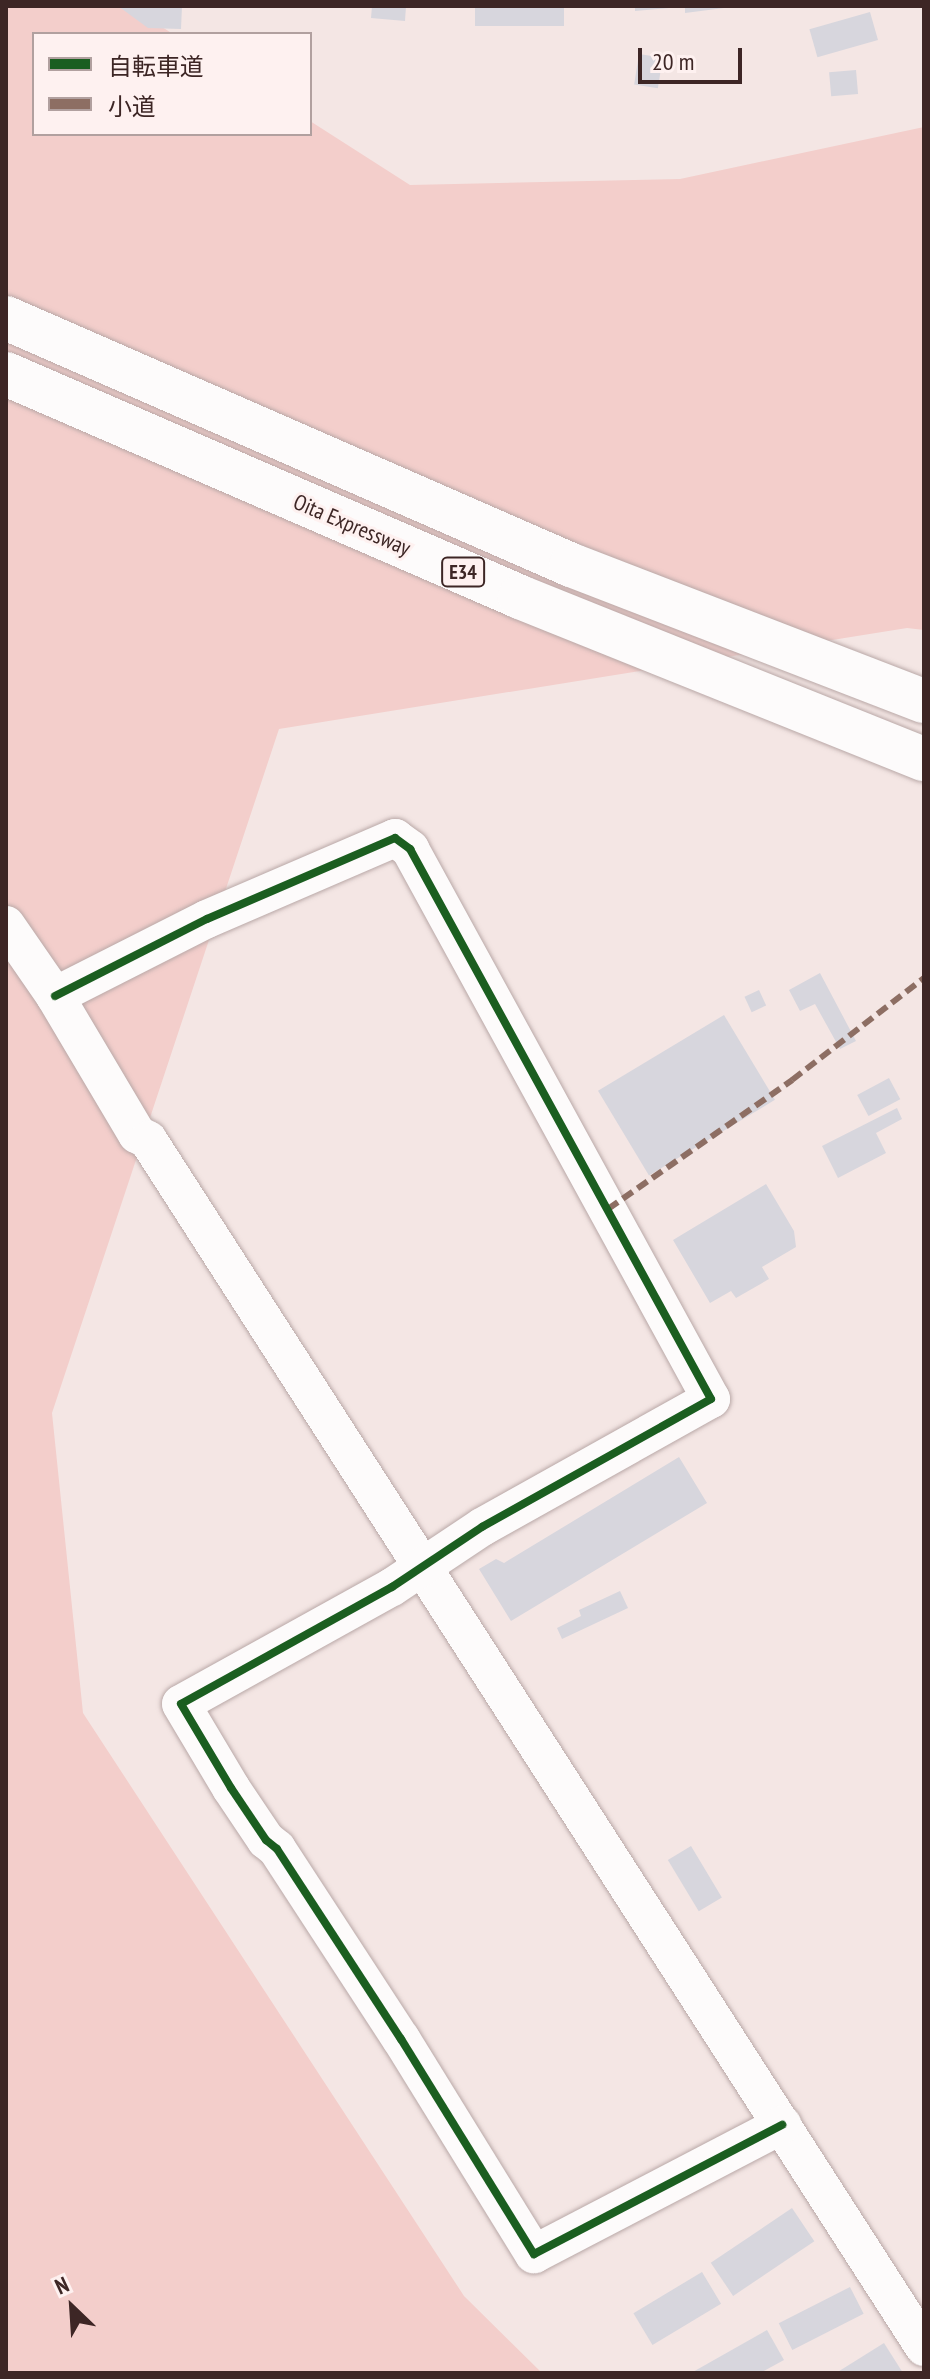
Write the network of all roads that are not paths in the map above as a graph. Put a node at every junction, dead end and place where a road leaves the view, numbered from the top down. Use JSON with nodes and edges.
{"nodes":[{"id":1,"x":6,"y":318,"type":"edge"},
{"id":2,"x":6,"y":374,"type":"edge"},
{"id":3,"x":924,"y":701,"type":"edge"},
{"id":4,"x":924,"y":759,"type":"edge"},
{"id":5,"x":6,"y":925,"type":"edge"},
{"id":6,"x":55,"y":996,"type":"junction"},
{"id":7,"x":423,"y":1567,"type":"junction"},
{"id":8,"x":782,"y":2125,"type":"junction"},
{"id":9,"x":924,"y":2347,"type":"edge"}],
"edges":[{"from":1,"to":3,"type":"highway","number":"E34"},
{"from":2,"to":4,"type":"highway","name":"Oita Expressway","number":"E34"},
{"from":5,"to":6,"type":"street"},
{"from":6,"to":7,"type":"street"},
{"from":6,"to":7,"type":"street"},
{"from":7,"to":8,"type":"street"},
{"from":7,"to":8,"type":"street"},
{"from":8,"to":9,"type":"street"}]}
